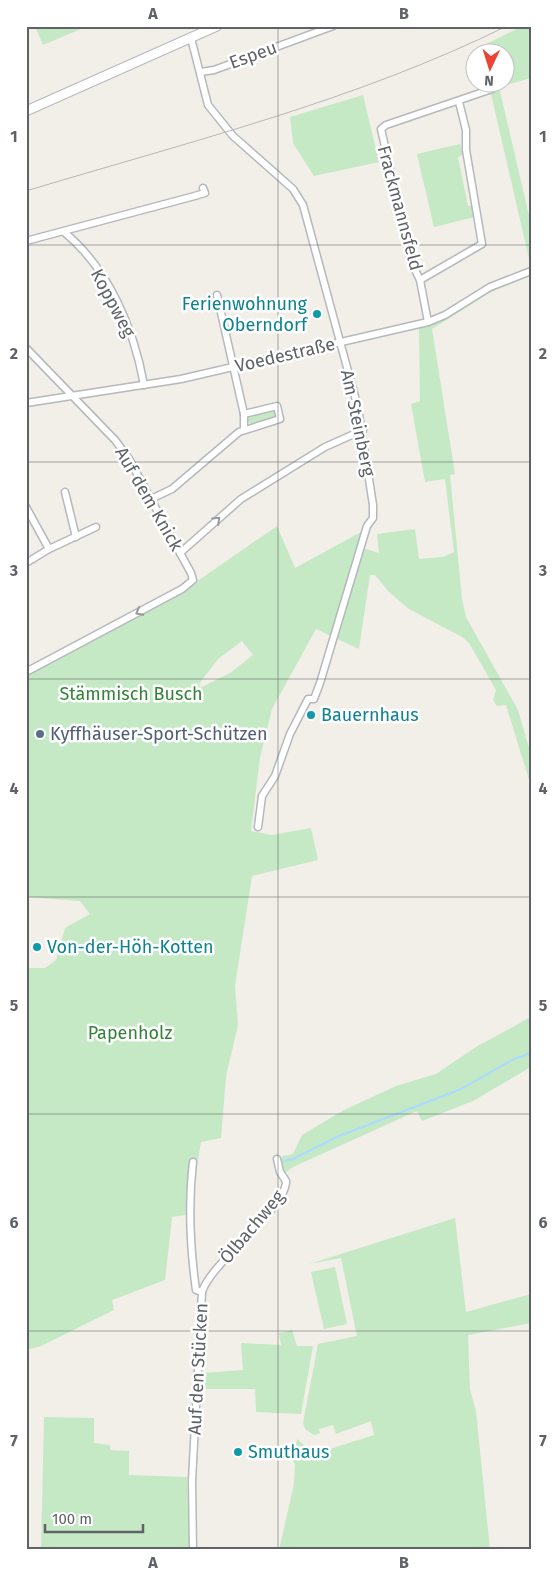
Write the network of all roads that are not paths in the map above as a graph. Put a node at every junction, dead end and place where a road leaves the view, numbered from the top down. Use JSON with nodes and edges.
{"nodes":[{"id":1,"x":217,"y":26,"type":"edge"},
{"id":2,"x":333,"y":26,"type":"edge"},
{"id":3,"x":191,"y":38,"type":"junction"},
{"id":4,"x":201,"y":72,"type":"junction"},
{"id":5,"x":484,"y":92,"type":"edge"},
{"id":6,"x":458,"y":102,"type":"junction"},
{"id":7,"x":26,"y":110,"type":"edge"},
{"id":8,"x":204,"y":188,"type":"dead end"},
{"id":9,"x":64,"y":232,"type":"junction"},
{"id":10,"x":26,"y":241,"type":"edge"},
{"id":11,"x":531,"y":271,"type":"edge"},
{"id":12,"x":420,"y":280,"type":"junction"},
{"id":13,"x":217,"y":295,"type":"dead end"},
{"id":14,"x":428,"y":322,"type":"junction"},
{"id":15,"x":340,"y":342,"type":"junction"},
{"id":16,"x":26,"y":348,"type":"edge"},
{"id":17,"x":232,"y":367,"type":"junction"},
{"id":18,"x":144,"y":385,"type":"junction"},
{"id":19,"x":72,"y":395,"type":"junction"},
{"id":20,"x":26,"y":403,"type":"edge"},
{"id":21,"x":244,"y":414,"type":"junction"},
{"id":22,"x":244,"y":430,"type":"junction"},
{"id":23,"x":363,"y":430,"type":"junction"},
{"id":24,"x":65,"y":492,"type":"dead end"},
{"id":25,"x":151,"y":499,"type":"junction"},
{"id":26,"x":26,"y":507,"type":"edge"},
{"id":27,"x":96,"y":527,"type":"dead end"},
{"id":28,"x":76,"y":537,"type":"junction"},
{"id":29,"x":49,"y":549,"type":"junction"},
{"id":30,"x":180,"y":553,"type":"junction"},
{"id":31,"x":26,"y":563,"type":"edge"},
{"id":32,"x":26,"y":672,"type":"edge"},
{"id":33,"x":258,"y":826,"type":"dead end"},
{"id":34,"x":277,"y":1159,"type":"dead end"},
{"id":35,"x":193,"y":1162,"type":"dead end"},
{"id":36,"x":202,"y":1292,"type":"junction"},
{"id":37,"x":194,"y":1550,"type":"edge"}],
"edges":[{"from":1,"to":3,"type":"street"},
{"from":2,"to":4,"type":"street","name":"Espeu"},
{"from":3,"to":4,"type":"street","name":"Am Steinberg"},
{"from":3,"to":7,"type":"street"},
{"from":4,"to":15,"type":"street","name":"Am Steinberg"},
{"from":5,"to":6,"type":"street","name":"Frackmannsfeld"},
{"from":6,"to":12,"type":"street","name":"Frackmannsfeld"},
{"from":6,"to":12,"type":"street","name":"Frackmannsfeld"},
{"from":8,"to":9,"type":"street"},
{"from":9,"to":10,"type":"street"},
{"from":9,"to":18,"type":"street","name":"Koppweg"},
{"from":11,"to":14,"type":"street","name":"Voedestraße"},
{"from":12,"to":14,"type":"street","name":"Frackmannsfeld"},
{"from":13,"to":17,"type":"street"},
{"from":14,"to":15,"type":"street","name":"Voedestraße"},
{"from":15,"to":17,"type":"street","name":"Voedestraße"},
{"from":15,"to":23,"type":"street","name":"Am Steinberg"},
{"from":16,"to":19,"type":"street","name":"Auf dem Knick"},
{"from":17,"to":18,"type":"street","name":"Voedestraße"},
{"from":17,"to":21,"type":"street"},
{"from":18,"to":19,"type":"street","name":"Voedestraße"},
{"from":19,"to":20,"type":"street","name":"Voedestraße"},
{"from":19,"to":25,"type":"street","name":"Auf dem Knick"},
{"from":21,"to":22,"type":"street"},
{"from":21,"to":22,"type":"street"},
{"from":22,"to":25,"type":"street"},
{"from":30,"to":23,"type":"street","one_way":true},
{"from":23,"to":33,"type":"street","name":"Am Steinberg"},
{"from":24,"to":28,"type":"street"},
{"from":25,"to":30,"type":"street","name":"Auf dem Knick"},
{"from":26,"to":29,"type":"street"},
{"from":27,"to":28,"type":"street"},
{"from":28,"to":29,"type":"street"},
{"from":29,"to":31,"type":"street"},
{"from":30,"to":32,"type":"street","name":"Auf dem Knick","one_way":true},
{"from":34,"to":36,"type":"street","name":"Ölbachweg"},
{"from":35,"to":36,"type":"street","name":"Auf den Stücken"},
{"from":36,"to":37,"type":"street","name":"Auf den Stücken"}]}
